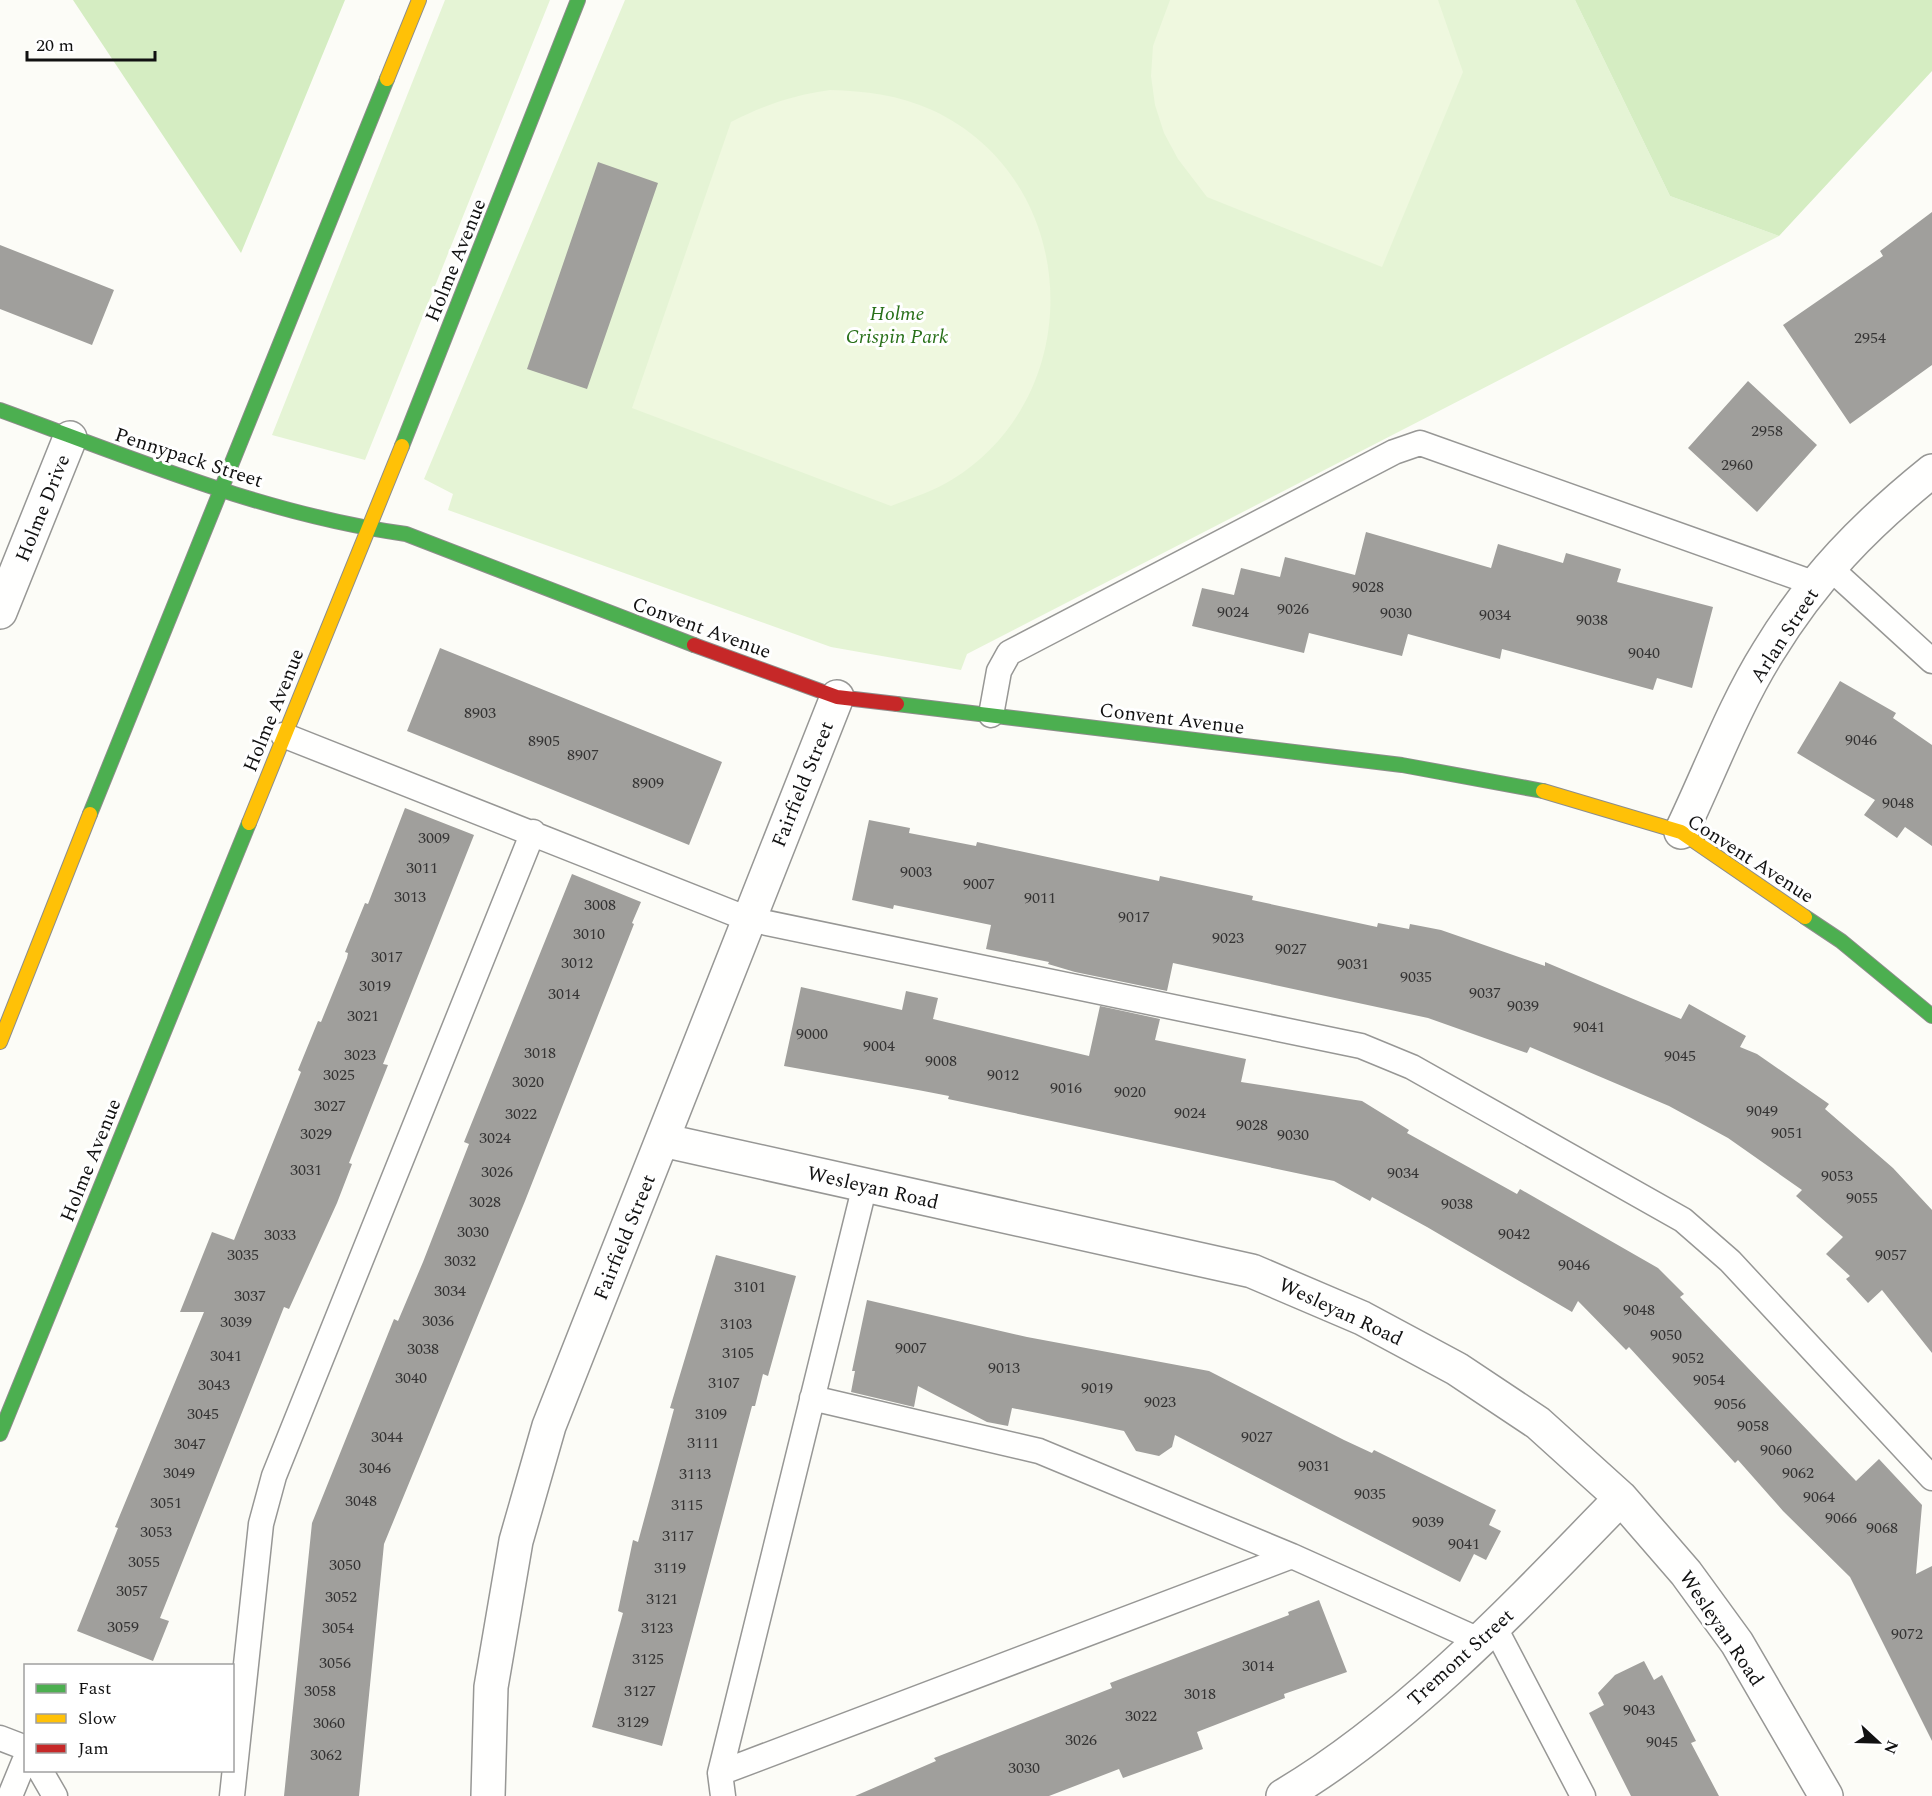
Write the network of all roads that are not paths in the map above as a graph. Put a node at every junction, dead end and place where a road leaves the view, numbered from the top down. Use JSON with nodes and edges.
{"nodes":[{"id":1,"x":419,"y":0,"type":"edge"},
{"id":2,"x":578,"y":0,"type":"edge"},
{"id":3,"x":0,"y":410,"type":"edge"},
{"id":4,"x":70,"y":438,"type":"junction"},
{"id":5,"x":1932,"y":471,"type":"edge"},
{"id":6,"x":219,"y":490,"type":"junction"},
{"id":7,"x":369,"y":529,"type":"junction"},
{"id":8,"x":1822,"y":576,"type":"junction"},
{"id":9,"x":0,"y":612,"type":"edge"},
{"id":10,"x":1932,"y":661,"type":"edge"},
{"id":11,"x":837,"y":697,"type":"junction"},
{"id":12,"x":992,"y":716,"type":"junction"},
{"id":13,"x":283,"y":735,"type":"junction"},
{"id":14,"x":533,"y":832,"type":"junction"},
{"id":15,"x":1681,"y":832,"type":"junction"},
{"id":16,"x":748,"y":919,"type":"junction"},
{"id":17,"x":1932,"y":1016,"type":"edge"},
{"id":18,"x":0,"y":1042,"type":"edge"},
{"id":19,"x":662,"y":1140,"type":"junction"},
{"id":20,"x":865,"y":1185,"type":"junction"},
{"id":21,"x":812,"y":1398,"type":"junction"},
{"id":22,"x":0,"y":1434,"type":"edge"},
{"id":23,"x":1932,"y":1478,"type":"edge"},
{"id":24,"x":1621,"y":1498,"type":"junction"},
{"id":25,"x":1292,"y":1556,"type":"junction"},
{"id":26,"x":1487,"y":1634,"type":"junction"},
{"id":27,"x":0,"y":1738,"type":"edge"},
{"id":28,"x":24,"y":1747,"type":"edge"},
{"id":29,"x":24,"y":1762,"type":"edge"},
{"id":30,"x":41,"y":1772,"type":"edge"},
{"id":31,"x":722,"y":1784,"type":"edge"},
{"id":32,"x":10,"y":1796,"type":"edge"},
{"id":33,"x":55,"y":1796,"type":"edge"},
{"id":34,"x":232,"y":1796,"type":"edge"},
{"id":35,"x":488,"y":1796,"type":"edge"},
{"id":36,"x":1283,"y":1796,"type":"edge"},
{"id":37,"x":1583,"y":1796,"type":"edge"},
{"id":38,"x":1826,"y":1796,"type":"edge"}],
"edges":[{"from":1,"to":6,"type":"main road"},
{"from":2,"to":7,"type":"main road","name":"Holme Avenue"},
{"from":3,"to":4,"type":"main road","name":"Pennypack Street"},
{"from":4,"to":6,"type":"main road","name":"Pennypack Street"},
{"from":4,"to":9,"type":"street","name":"Holme Drive"},
{"from":5,"to":8,"type":"street","name":"Arlan Street"},
{"from":6,"to":7,"type":"main road","name":"Pennypack Street"},
{"from":6,"to":18,"type":"main road"},
{"from":7,"to":11,"type":"main road","name":"Convent Avenue"},
{"from":7,"to":13,"type":"main road","name":"Holme Avenue"},
{"from":8,"to":10,"type":"lane"},
{"from":8,"to":12,"type":"lane"},
{"from":8,"to":15,"type":"street","name":"Arlan Street"},
{"from":11,"to":12,"type":"main road","name":"Convent Avenue"},
{"from":11,"to":16,"type":"street","name":"Fairfield Street"},
{"from":12,"to":15,"type":"main road","name":"Convent Avenue"},
{"from":13,"to":14,"type":"lane"},
{"from":13,"to":22,"type":"main road","name":"Holme Avenue"},
{"from":14,"to":16,"type":"lane"},
{"from":14,"to":34,"type":"lane"},
{"from":15,"to":17,"type":"main road","name":"Convent Avenue"},
{"from":16,"to":19,"type":"street","name":"Fairfield Street"},
{"from":16,"to":23,"type":"lane"},
{"from":19,"to":20,"type":"street","name":"Wesleyan Road"},
{"from":19,"to":35,"type":"street","name":"Fairfield Street"},
{"from":20,"to":21,"type":"lane"},
{"from":20,"to":24,"type":"street","name":"Wesleyan Road"},
{"from":21,"to":25,"type":"lane"},
{"from":21,"to":31,"type":"lane"},
{"from":24,"to":26,"type":"street","name":"Tremont Street"},
{"from":24,"to":38,"type":"street","name":"Wesleyan Road"},
{"from":25,"to":26,"type":"lane"},
{"from":25,"to":31,"type":"lane"},
{"from":26,"to":36,"type":"street","name":"Tremont Street"},
{"from":26,"to":37,"type":"lane"},
{"from":27,"to":28,"type":"lane"},
{"from":29,"to":32,"type":"lane"},
{"from":30,"to":33,"type":"lane"}]}
